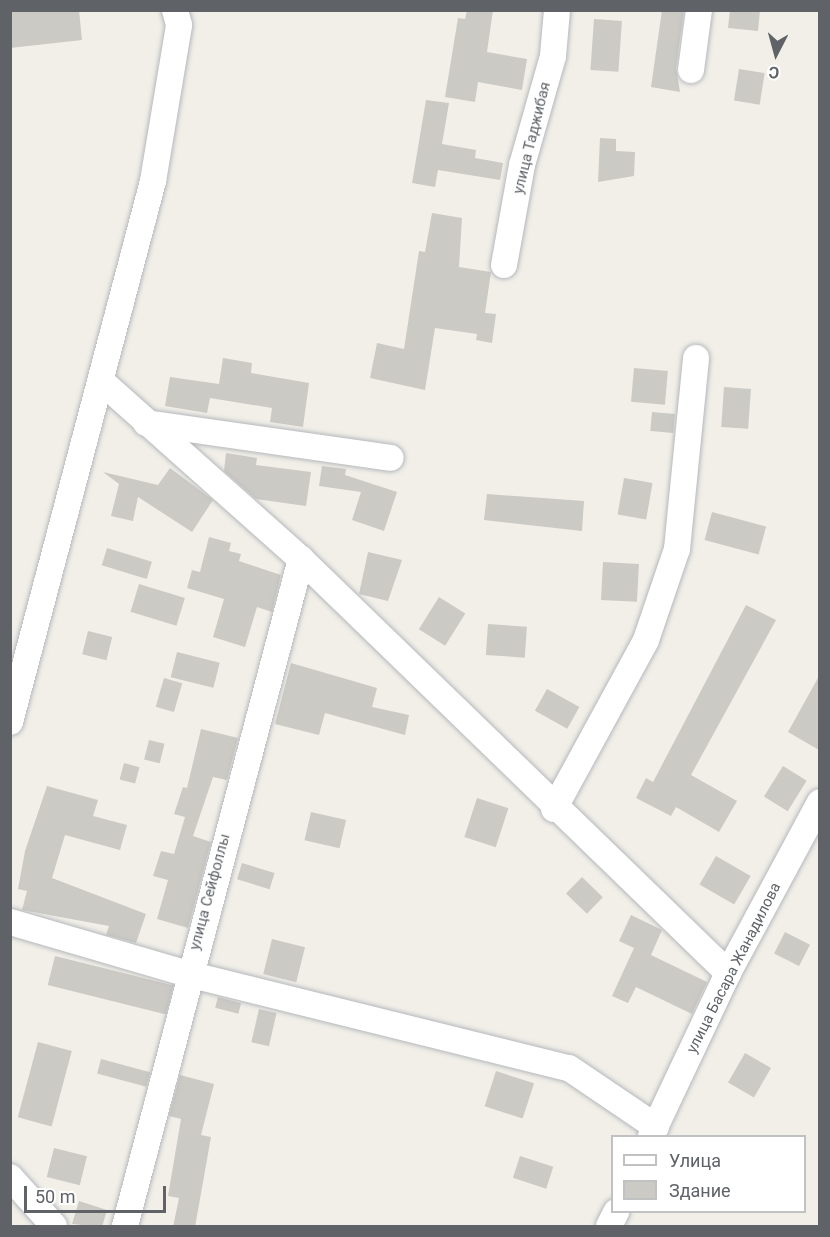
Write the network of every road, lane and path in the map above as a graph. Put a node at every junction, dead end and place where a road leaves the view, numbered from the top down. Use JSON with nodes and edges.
{"nodes":[{"id":1,"x":175,"y":10,"type":"edge"},
{"id":2,"x":557,"y":10,"type":"edge"},
{"id":3,"x":699,"y":10,"type":"edge"},
{"id":4,"x":691,"y":70,"type":"dead end"},
{"id":5,"x":504,"y":265,"type":"dead end"},
{"id":6,"x":696,"y":358,"type":"dead end"},
{"id":7,"x":100,"y":381,"type":"junction"},
{"id":8,"x":146,"y":423,"type":"junction"},
{"id":9,"x":391,"y":458,"type":"dead end"},
{"id":10,"x":301,"y":559,"type":"junction"},
{"id":11,"x":10,"y":722,"type":"edge"},
{"id":12,"x":819,"y":802,"type":"edge"},
{"id":13,"x":554,"y":810,"type":"junction"},
{"id":14,"x":10,"y":922,"type":"edge"},
{"id":15,"x":728,"y":973,"type":"junction"},
{"id":16,"x":188,"y":974,"type":"junction"},
{"id":17,"x":654,"y":1132,"type":"edge"},
{"id":18,"x":10,"y":1177,"type":"edge"},
{"id":19,"x":616,"y":1213,"type":"edge"},
{"id":20,"x":54,"y":1227,"type":"edge"},
{"id":21,"x":125,"y":1227,"type":"edge"},
{"id":22,"x":609,"y":1227,"type":"edge"}],
"edges":[{"from":1,"to":7,"type":"street"},
{"from":2,"to":5,"type":"street","name":"улица Таджибая"},
{"from":3,"to":4,"type":"street"},
{"from":6,"to":13,"type":"street"},
{"from":7,"to":8,"type":"street"},
{"from":7,"to":11,"type":"street"},
{"from":8,"to":9,"type":"street"},
{"from":8,"to":10,"type":"street"},
{"from":10,"to":13,"type":"street"},
{"from":10,"to":16,"type":"street","name":"улица Сейфоллы"},
{"from":12,"to":15,"type":"street","name":"улица Басара Жанадилова"},
{"from":13,"to":15,"type":"street"},
{"from":14,"to":16,"type":"street"},
{"from":15,"to":17,"type":"street","name":"улица Басара Жанадилова"},
{"from":16,"to":17,"type":"street"},
{"from":16,"to":21,"type":"street","name":"улица Сейфоллы"},
{"from":18,"to":20,"type":"street"},
{"from":19,"to":22,"type":"street"}]}
